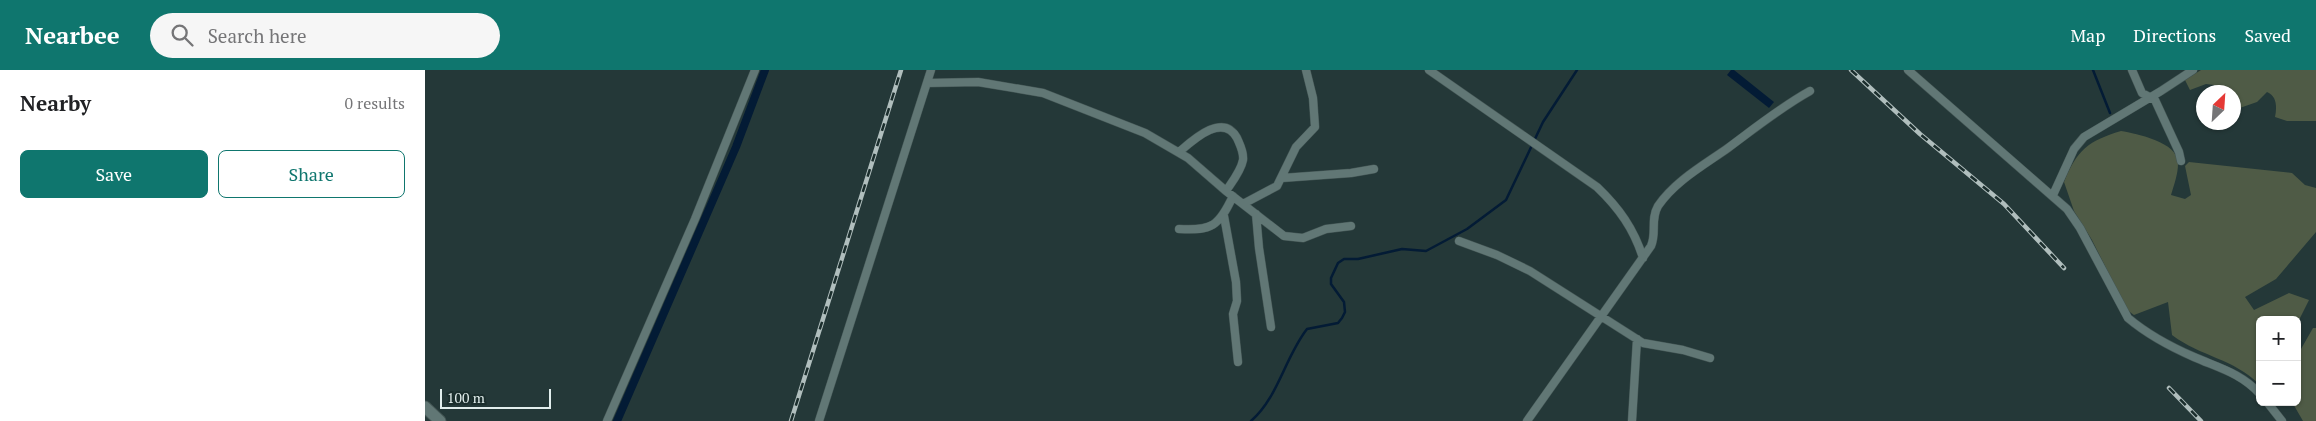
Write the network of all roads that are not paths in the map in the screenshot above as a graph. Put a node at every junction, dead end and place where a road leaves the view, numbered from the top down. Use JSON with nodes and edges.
{"nodes":[{"id":1,"x":755,"y":70,"type":"edge"},
{"id":2,"x":931,"y":70,"type":"edge"},
{"id":3,"x":1306,"y":70,"type":"edge"},
{"id":4,"x":1429,"y":70,"type":"edge"},
{"id":5,"x":1908,"y":70,"type":"edge"},
{"id":6,"x":2132,"y":70,"type":"edge"},
{"id":7,"x":2193,"y":70,"type":"edge"},
{"id":8,"x":927,"y":83,"type":"junction"},
{"id":9,"x":1811,"y":91,"type":"dead end"},
{"id":10,"x":2149,"y":96,"type":"junction"},
{"id":11,"x":1179,"y":152,"type":"junction"},
{"id":12,"x":2181,"y":160,"type":"dead end"},
{"id":13,"x":1374,"y":169,"type":"dead end"},
{"id":14,"x":1282,"y":178,"type":"junction"},
{"id":15,"x":1226,"y":191,"type":"junction"},
{"id":16,"x":2053,"y":195,"type":"junction"},
{"id":17,"x":1233,"y":196,"type":"junction"},
{"id":18,"x":1243,"y":204,"type":"junction"},
{"id":19,"x":1257,"y":214,"type":"junction"},
{"id":20,"x":1224,"y":216,"type":"junction"},
{"id":21,"x":1351,"y":226,"type":"dead end"},
{"id":22,"x":1179,"y":229,"type":"dead end"},
{"id":23,"x":1459,"y":241,"type":"dead end"},
{"id":24,"x":1643,"y":258,"type":"junction"},
{"id":25,"x":1602,"y":316,"type":"junction"},
{"id":26,"x":1271,"y":327,"type":"dead end"},
{"id":27,"x":1637,"y":340,"type":"junction"},
{"id":28,"x":1710,"y":358,"type":"dead end"},
{"id":29,"x":1238,"y":362,"type":"dead end"},
{"id":30,"x":2256,"y":390,"type":"edge"},
{"id":31,"x":2270,"y":406,"type":"edge"},
{"id":32,"x":425,"y":407,"type":"edge"},
{"id":33,"x":440,"y":421,"type":"edge"},
{"id":34,"x":607,"y":421,"type":"edge"},
{"id":35,"x":819,"y":421,"type":"edge"},
{"id":36,"x":1527,"y":421,"type":"edge"},
{"id":37,"x":1632,"y":421,"type":"edge"},
{"id":38,"x":2283,"y":421,"type":"edge"}],
"edges":[{"from":1,"to":34,"type":"street"},
{"from":2,"to":8,"type":"street"},
{"from":3,"to":14,"type":"street"},
{"from":4,"to":24,"type":"street"},
{"from":5,"to":16,"type":"street"},
{"from":6,"to":10,"type":"street"},
{"from":7,"to":10,"type":"street"},
{"from":8,"to":11,"type":"street"},
{"from":8,"to":35,"type":"street"},
{"from":9,"to":24,"type":"street"},
{"from":10,"to":12,"type":"street"},
{"from":10,"to":16,"type":"street"},
{"from":11,"to":15,"type":"street"},
{"from":11,"to":15,"type":"street"},
{"from":13,"to":14,"type":"street"},
{"from":14,"to":18,"type":"street"},
{"from":15,"to":17,"type":"street"},
{"from":16,"to":30,"type":"street"},
{"from":17,"to":18,"type":"street"},
{"from":17,"to":20,"type":"street"},
{"from":18,"to":19,"type":"street"},
{"from":19,"to":21,"type":"street"},
{"from":19,"to":26,"type":"street"},
{"from":20,"to":22,"type":"street"},
{"from":20,"to":29,"type":"street"},
{"from":23,"to":25,"type":"street"},
{"from":24,"to":25,"type":"street"},
{"from":25,"to":27,"type":"street"},
{"from":25,"to":36,"type":"street"},
{"from":27,"to":28,"type":"street"},
{"from":27,"to":37,"type":"street"},
{"from":31,"to":38,"type":"street"},
{"from":32,"to":33,"type":"main road"}]}
